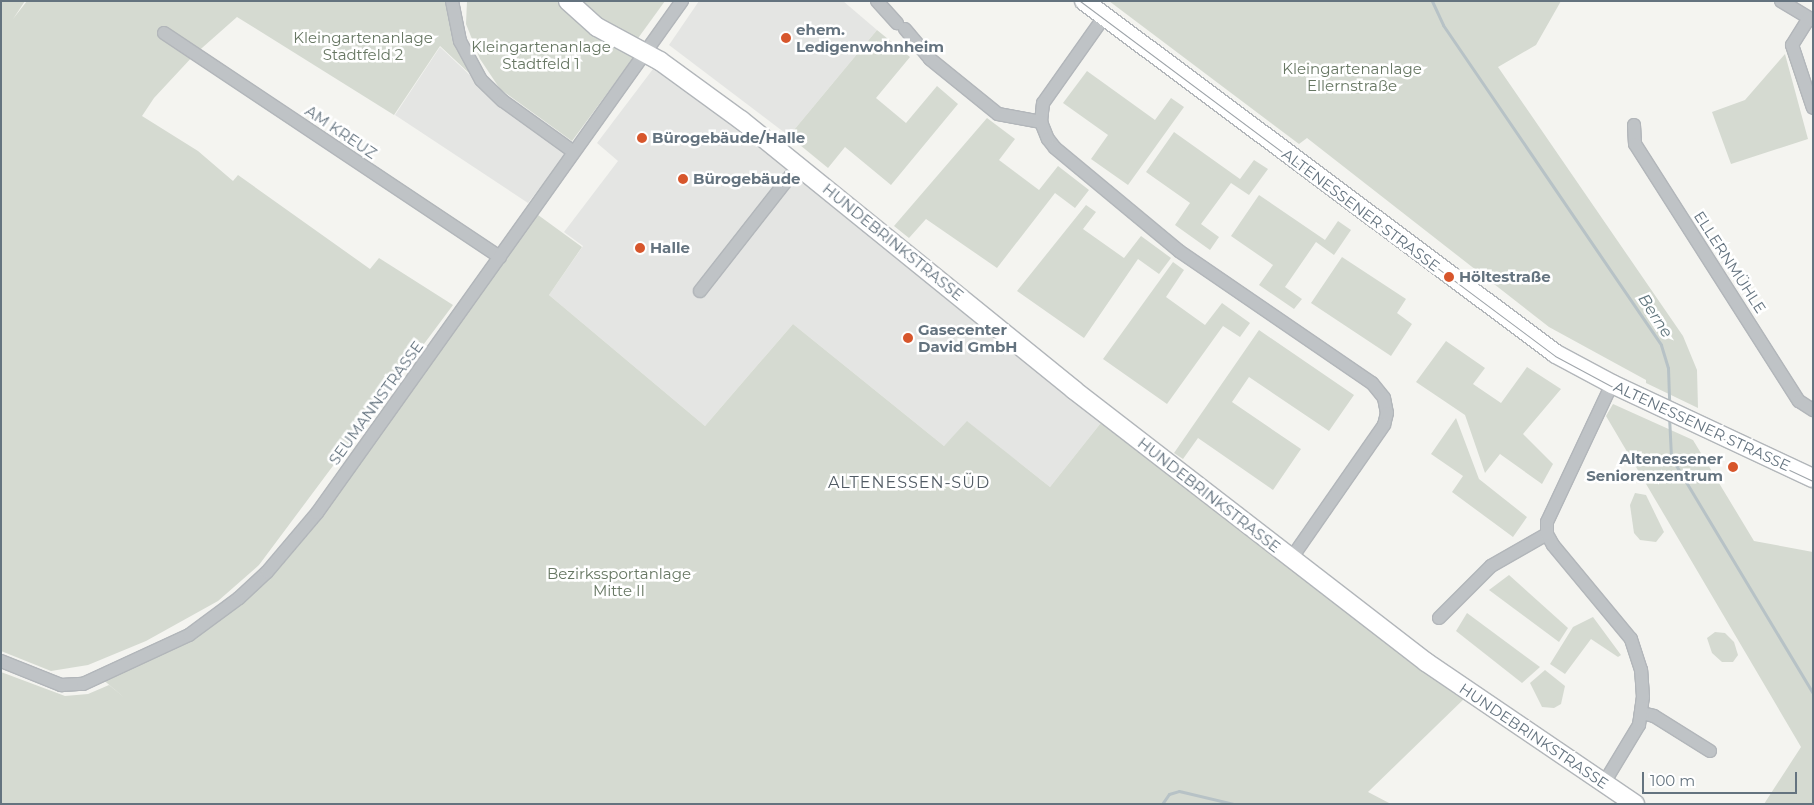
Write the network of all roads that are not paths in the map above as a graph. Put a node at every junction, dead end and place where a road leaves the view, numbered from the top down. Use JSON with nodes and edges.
{"nodes":[{"id":1,"x":452,"y":1,"type":"edge"},
{"id":2,"x":568,"y":1,"type":"edge"},
{"id":3,"x":682,"y":1,"type":"edge"},
{"id":4,"x":877,"y":1,"type":"edge"},
{"id":5,"x":1084,"y":1,"type":"edge"},
{"id":6,"x":1781,"y":1,"type":"edge"},
{"id":7,"x":1104,"y":17,"type":"junction"},
{"id":8,"x":1811,"y":19,"type":"edge"},
{"id":9,"x":164,"y":33,"type":"dead end"},
{"id":10,"x":646,"y":52,"type":"junction"},
{"id":11,"x":1813,"y":108,"type":"edge"},
{"id":12,"x":1041,"y":122,"type":"junction"},
{"id":13,"x":1634,"y":125,"type":"dead end"},
{"id":14,"x":574,"y":152,"type":"junction"},
{"id":15,"x":798,"y":166,"type":"junction"},
{"id":16,"x":500,"y":258,"type":"junction"},
{"id":17,"x":700,"y":291,"type":"dead end"},
{"id":18,"x":1612,"y":384,"type":"junction"},
{"id":19,"x":1813,"y":410,"type":"edge"},
{"id":20,"x":1813,"y":478,"type":"edge"},
{"id":21,"x":1547,"y":534,"type":"junction"},
{"id":22,"x":1291,"y":558,"type":"junction"},
{"id":23,"x":1439,"y":618,"type":"dead end"},
{"id":24,"x":1,"y":661,"type":"edge"},
{"id":25,"x":1642,"y":713,"type":"junction"},
{"id":26,"x":1710,"y":751,"type":"dead end"},
{"id":27,"x":1604,"y":783,"type":"junction"},
{"id":28,"x":1635,"y":804,"type":"edge"}],
"edges":[{"from":1,"to":14,"type":"street"},
{"from":2,"to":10,"type":"street","name":"HUNDEBRINKSTRASSE"},
{"from":3,"to":10,"type":"street","name":"SEUMANNSTRASSE"},
{"from":4,"to":12,"type":"street"},
{"from":5,"to":7,"type":"street","name":"ALTENESSENER STRASSE"},
{"from":6,"to":8,"type":"street"},
{"from":7,"to":12,"type":"street"},
{"from":7,"to":18,"type":"street","name":"ALTENESSENER STRASSE"},
{"from":8,"to":11,"type":"street"},
{"from":9,"to":16,"type":"street","name":"AM KREUZ"},
{"from":10,"to":14,"type":"street","name":"SEUMANNSTRASSE"},
{"from":10,"to":15,"type":"street","name":"HUNDEBRINKSTRASSE"},
{"from":12,"to":22,"type":"street"},
{"from":13,"to":19,"type":"street","name":"ELLERNMÜHLE"},
{"from":14,"to":16,"type":"street","name":"SEUMANNSTRASSE"},
{"from":15,"to":17,"type":"street"},
{"from":15,"to":22,"type":"street","name":"HUNDEBRINKSTRASSE"},
{"from":16,"to":24,"type":"street","name":"SEUMANNSTRASSE"},
{"from":18,"to":20,"type":"street","name":"ALTENESSENER STRASSE"},
{"from":18,"to":21,"type":"street"},
{"from":21,"to":23,"type":"street"},
{"from":21,"to":25,"type":"street"},
{"from":22,"to":27,"type":"street","name":"HUNDEBRINKSTRASSE"},
{"from":25,"to":26,"type":"street"},
{"from":25,"to":27,"type":"street"},
{"from":27,"to":28,"type":"street","name":"HUNDEBRINKSTRASSE"}]}
